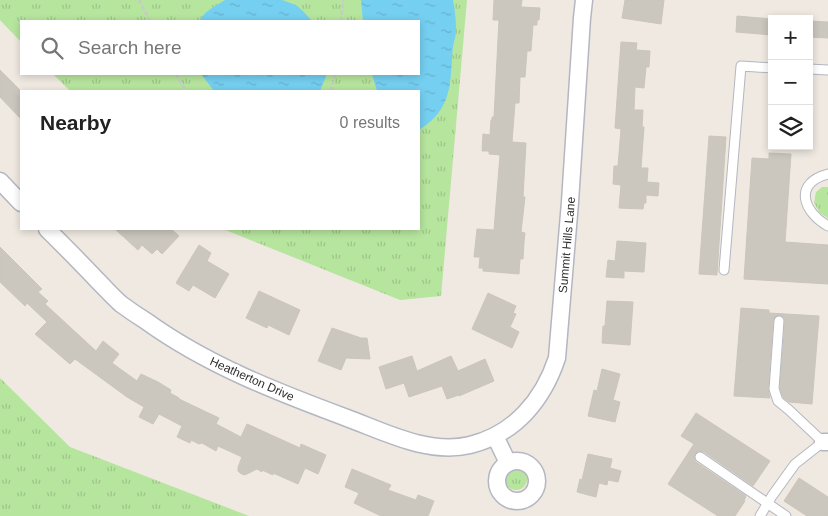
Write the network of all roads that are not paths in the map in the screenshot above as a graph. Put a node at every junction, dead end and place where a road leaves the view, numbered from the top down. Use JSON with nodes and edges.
{"nodes":[{"id":1,"x":584,"y":0,"type":"edge"},
{"id":2,"x":768,"y":68,"type":"edge"},
{"id":3,"x":813,"y":69,"type":"edge"},
{"id":4,"x":828,"y":70,"type":"edge"},
{"id":5,"x":828,"y":174,"type":"edge"},
{"id":6,"x":0,"y":182,"type":"edge"},
{"id":7,"x":20,"y":202,"type":"edge"},
{"id":8,"x":828,"y":226,"type":"edge"},
{"id":9,"x":48,"y":230,"type":"edge"},
{"id":10,"x":724,"y":270,"type":"dead end"},
{"id":11,"x":779,"y":321,"type":"dead end"},
{"id":12,"x":495,"y":436,"type":"junction"},
{"id":13,"x":826,"y":442,"type":"edge"},
{"id":14,"x":700,"y":457,"type":"dead end"},
{"id":15,"x":508,"y":462,"type":"dead end"},
{"id":16,"x":767,"y":503,"type":"junction"},
{"id":17,"x":760,"y":516,"type":"edge"},
{"id":18,"x":786,"y":516,"type":"edge"}],
"edges":[{"from":1,"to":12,"type":"street","name":"Summit Hills Lane"},
{"from":2,"to":10,"type":"lane"},
{"from":3,"to":4,"type":"lane"},
{"from":5,"to":8,"type":"lane"},
{"from":6,"to":7,"type":"street"},
{"from":9,"to":12,"type":"street","name":"Heatherton Drive"},
{"from":11,"to":13,"type":"lane"},
{"from":12,"to":15,"type":"street"},
{"from":13,"to":16,"type":"lane"},
{"from":14,"to":16,"type":"lane"},
{"from":16,"to":17,"type":"lane"},
{"from":16,"to":18,"type":"lane"}]}
